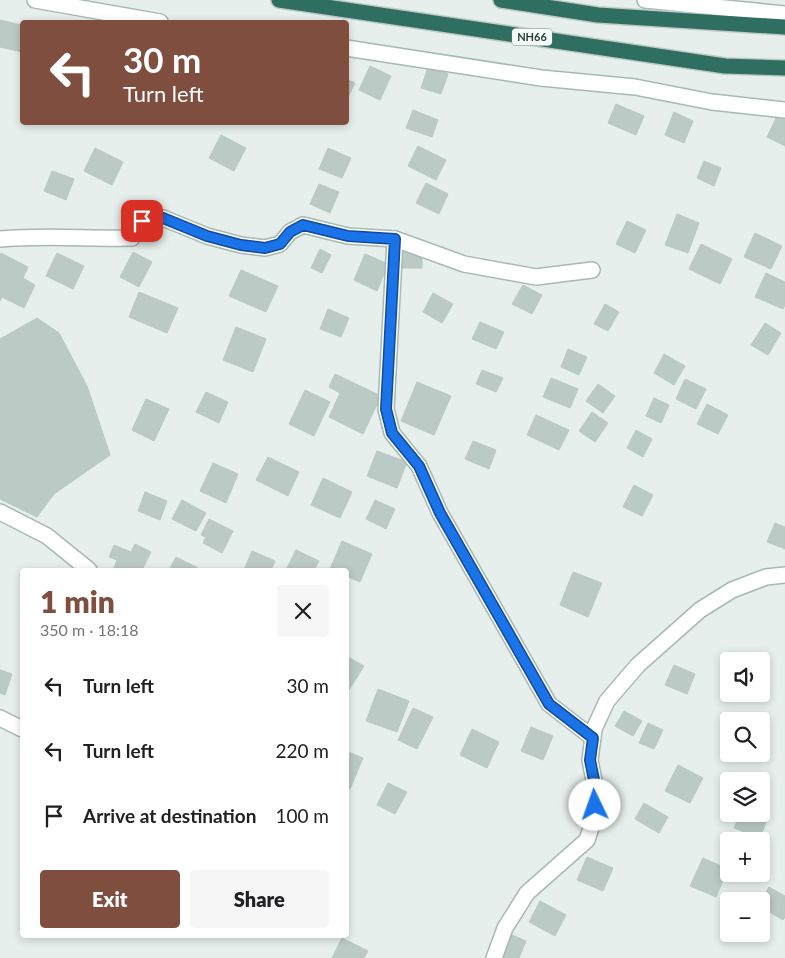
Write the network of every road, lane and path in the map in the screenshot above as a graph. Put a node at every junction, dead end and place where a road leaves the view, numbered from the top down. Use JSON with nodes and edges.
{"nodes":[{"id":1,"x":35,"y":0,"type":"edge"},
{"id":2,"x":279,"y":0,"type":"edge"},
{"id":3,"x":501,"y":0,"type":"edge"},
{"id":4,"x":645,"y":0,"type":"edge"},
{"id":5,"x":785,"y":14,"type":"edge"},
{"id":6,"x":149,"y":20,"type":"edge"},
{"id":7,"x":785,"y":27,"type":"edge"},
{"id":8,"x":349,"y":48,"type":"edge"},
{"id":9,"x":785,"y":68,"type":"edge"},
{"id":10,"x":785,"y":110,"type":"edge"},
{"id":11,"x":0,"y":239,"type":"edge"},
{"id":12,"x":395,"y":239,"type":"junction"},
{"id":13,"x":592,"y":270,"type":"dead end"},
{"id":14,"x":0,"y":512,"type":"edge"},
{"id":15,"x":87,"y":568,"type":"edge"},
{"id":16,"x":785,"y":575,"type":"edge"},
{"id":17,"x":0,"y":718,"type":"edge"},
{"id":18,"x":20,"y":728,"type":"edge"},
{"id":19,"x":593,"y":738,"type":"junction"},
{"id":20,"x":494,"y":958,"type":"edge"}],
"edges":[{"from":1,"to":6,"type":"street"},
{"from":2,"to":9,"type":"highway","number":"NH66"},
{"from":3,"to":7,"type":"highway"},
{"from":4,"to":5,"type":"street"},
{"from":8,"to":10,"type":"street"},
{"from":11,"to":12,"type":"street"},
{"from":12,"to":13,"type":"street"},
{"from":12,"to":19,"type":"street"},
{"from":14,"to":15,"type":"street"},
{"from":16,"to":19,"type":"street"},
{"from":17,"to":18,"type":"street"},
{"from":19,"to":20,"type":"street"}]}
